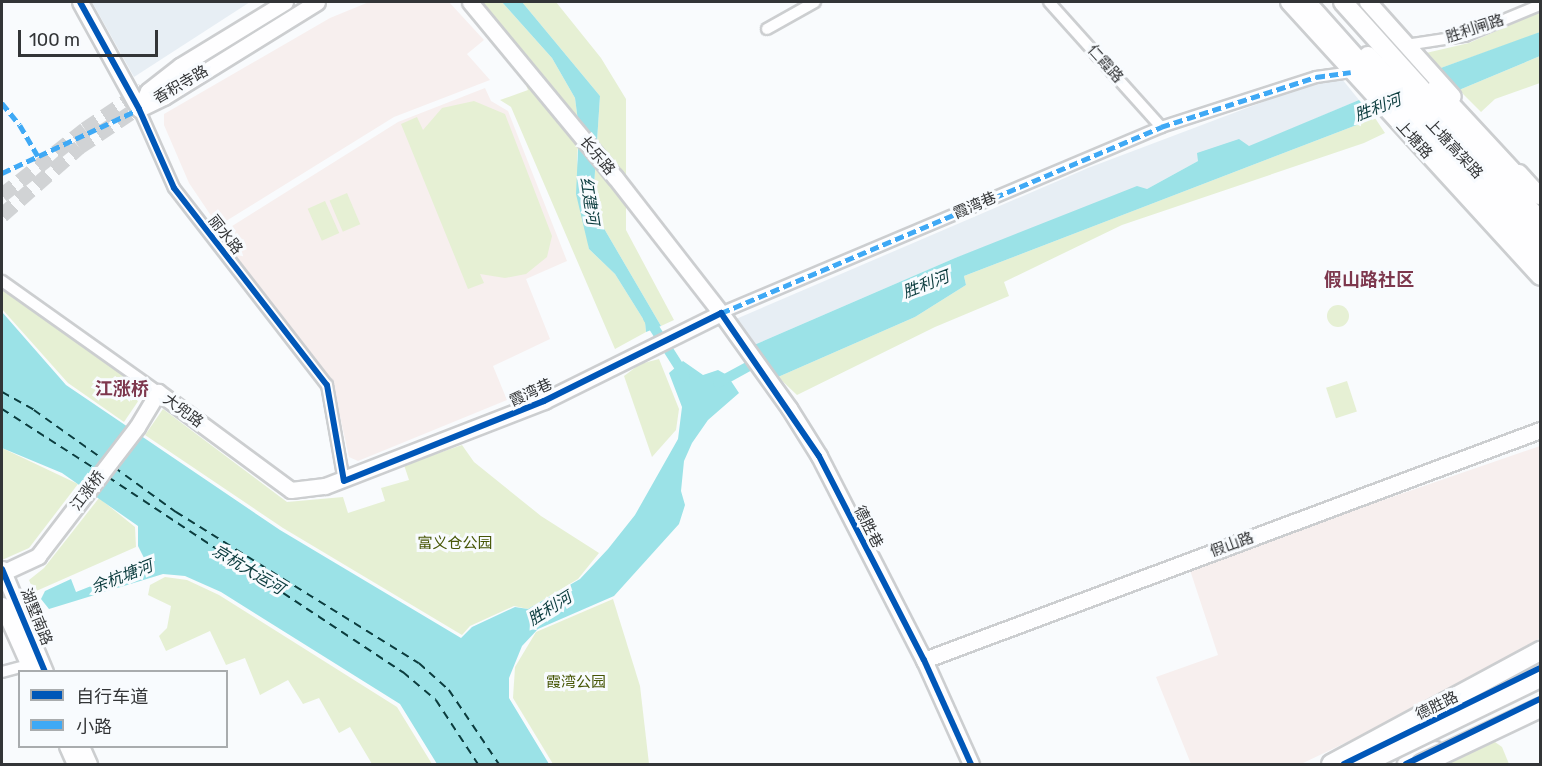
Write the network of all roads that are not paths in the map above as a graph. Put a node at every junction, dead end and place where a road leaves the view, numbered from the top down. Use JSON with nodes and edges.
{"nodes":[{"id":1,"x":80,"y":2,"type":"edge"},
{"id":2,"x":285,"y":2,"type":"edge"},
{"id":3,"x":317,"y":2,"type":"edge"},
{"id":4,"x":470,"y":2,"type":"edge"},
{"id":5,"x":815,"y":2,"type":"edge"},
{"id":6,"x":1049,"y":2,"type":"edge"},
{"id":7,"x":1289,"y":2,"type":"edge"},
{"id":8,"x":1306,"y":2,"type":"edge"},
{"id":9,"x":1318,"y":2,"type":"edge"},
{"id":10,"x":1343,"y":2,"type":"edge"},
{"id":11,"x":1352,"y":2,"type":"edge"},
{"id":12,"x":1368,"y":2,"type":"edge"},
{"id":13,"x":1540,"y":5,"type":"edge"},
{"id":14,"x":767,"y":29,"type":"dead end"},
{"id":15,"x":1406,"y":45,"type":"junction"},
{"id":16,"x":1351,"y":72,"type":"junction"},
{"id":17,"x":139,"y":109,"type":"junction"},
{"id":18,"x":1161,"y":127,"type":"junction"},
{"id":19,"x":1540,"y":196,"type":"edge"},
{"id":20,"x":1540,"y":202,"type":"edge"},
{"id":21,"x":1540,"y":220,"type":"edge"},
{"id":22,"x":1540,"y":243,"type":"edge"},
{"id":23,"x":1540,"y":266,"type":"edge"},
{"id":24,"x":1540,"y":277,"type":"edge"},
{"id":25,"x":2,"y":281,"type":"edge"},
{"id":26,"x":721,"y":313,"type":"junction"},
{"id":27,"x":158,"y":392,"type":"junction"},
{"id":28,"x":1540,"y":430,"type":"edge"},
{"id":29,"x":344,"y":481,"type":"junction"},
{"id":30,"x":2,"y":572,"type":"edge"},
{"id":31,"x":2,"y":605,"type":"edge"},
{"id":32,"x":1540,"y":651,"type":"edge"},
{"id":33,"x":1540,"y":658,"type":"edge"},
{"id":34,"x":924,"y":660,"type":"junction"},
{"id":35,"x":31,"y":668,"type":"edge"},
{"id":36,"x":1540,"y":668,"type":"edge"},
{"id":37,"x":44,"y":670,"type":"edge"},
{"id":38,"x":2,"y":672,"type":"edge"},
{"id":39,"x":1540,"y":678,"type":"edge"},
{"id":40,"x":1540,"y":690,"type":"edge"},
{"id":41,"x":1540,"y":699,"type":"edge"},
{"id":42,"x":1540,"y":708,"type":"edge"},
{"id":43,"x":1540,"y":717,"type":"edge"},
{"id":44,"x":1398,"y":731,"type":"junction"},
{"id":45,"x":67,"y":748,"type":"edge"},
{"id":46,"x":81,"y":748,"type":"edge"},
{"id":47,"x":75,"y":765,"type":"edge"},
{"id":48,"x":89,"y":765,"type":"edge"},
{"id":49,"x":971,"y":765,"type":"edge"},
{"id":50,"x":1331,"y":765,"type":"edge"},
{"id":51,"x":1344,"y":765,"type":"edge"},
{"id":52,"x":1363,"y":765,"type":"edge"},
{"id":53,"x":1387,"y":765,"type":"edge"},
{"id":54,"x":1406,"y":765,"type":"edge"},
{"id":55,"x":1422,"y":765,"type":"edge"},
{"id":56,"x":1427,"y":765,"type":"edge"}],
"edges":[{"from":1,"to":17,"type":"street","name":"丽水路"},
{"from":2,"to":17,"type":"street","name":"香积寺路"},
{"from":3,"to":17,"type":"street","name":"香积寺路"},
{"from":4,"to":26,"type":"street","name":"长乐路"},
{"from":5,"to":14,"type":"street"},
{"from":6,"to":18,"type":"street","name":"仁霞路"},
{"from":7,"to":16,"type":"main road","name":"上塘路"},
{"from":8,"to":23,"type":"highway"},
{"from":9,"to":22,"type":"highway","name":"上塘高架路"},
{"from":10,"to":21,"type":"highway","name":"上塘高架路"},
{"from":11,"to":20,"type":"highway"},
{"from":12,"to":15,"type":"main road"},
{"from":13,"to":15,"type":"street","name":"胜利闸路"},
{"from":15,"to":19,"type":"main road"},
{"from":16,"to":18,"type":"street","name":"霞湾巷"},
{"from":16,"to":24,"type":"main road","name":"上塘路"},
{"from":17,"to":29,"type":"street","name":"丽水路"},
{"from":18,"to":26,"type":"street","name":"霞湾巷"},
{"from":25,"to":27,"type":"street","name":"大兜路"},
{"from":26,"to":29,"type":"street","name":"霞湾巷"},
{"from":26,"to":34,"type":"street","name":"德胜巷"},
{"from":27,"to":29,"type":"street","name":"大兜路"},
{"from":27,"to":30,"type":"street","name":"江涨桥"},
{"from":28,"to":34,"type":"street","name":"假山路"},
{"from":30,"to":37,"type":"street","name":"湖墅南路"},
{"from":31,"to":35,"type":"street","name":"湖墅南路"},
{"from":32,"to":44,"type":"highway","bridge":true},
{"from":33,"to":44,"type":"highway","bridge":true},
{"from":34,"to":49,"type":"street","name":"德胜巷"},
{"from":35,"to":38,"type":"street"},
{"from":36,"to":51,"type":"main road","name":"德胜路"},
{"from":39,"to":52,"type":"highway","bridge":true},
{"from":40,"to":53,"type":"highway"},
{"from":41,"to":54,"type":"main road"},
{"from":42,"to":55,"type":"highway","bridge":true},
{"from":43,"to":56,"type":"highway","bridge":true},
{"from":44,"to":50,"type":"highway","bridge":true},
{"from":45,"to":47,"type":"street"},
{"from":46,"to":48,"type":"street"}]}
